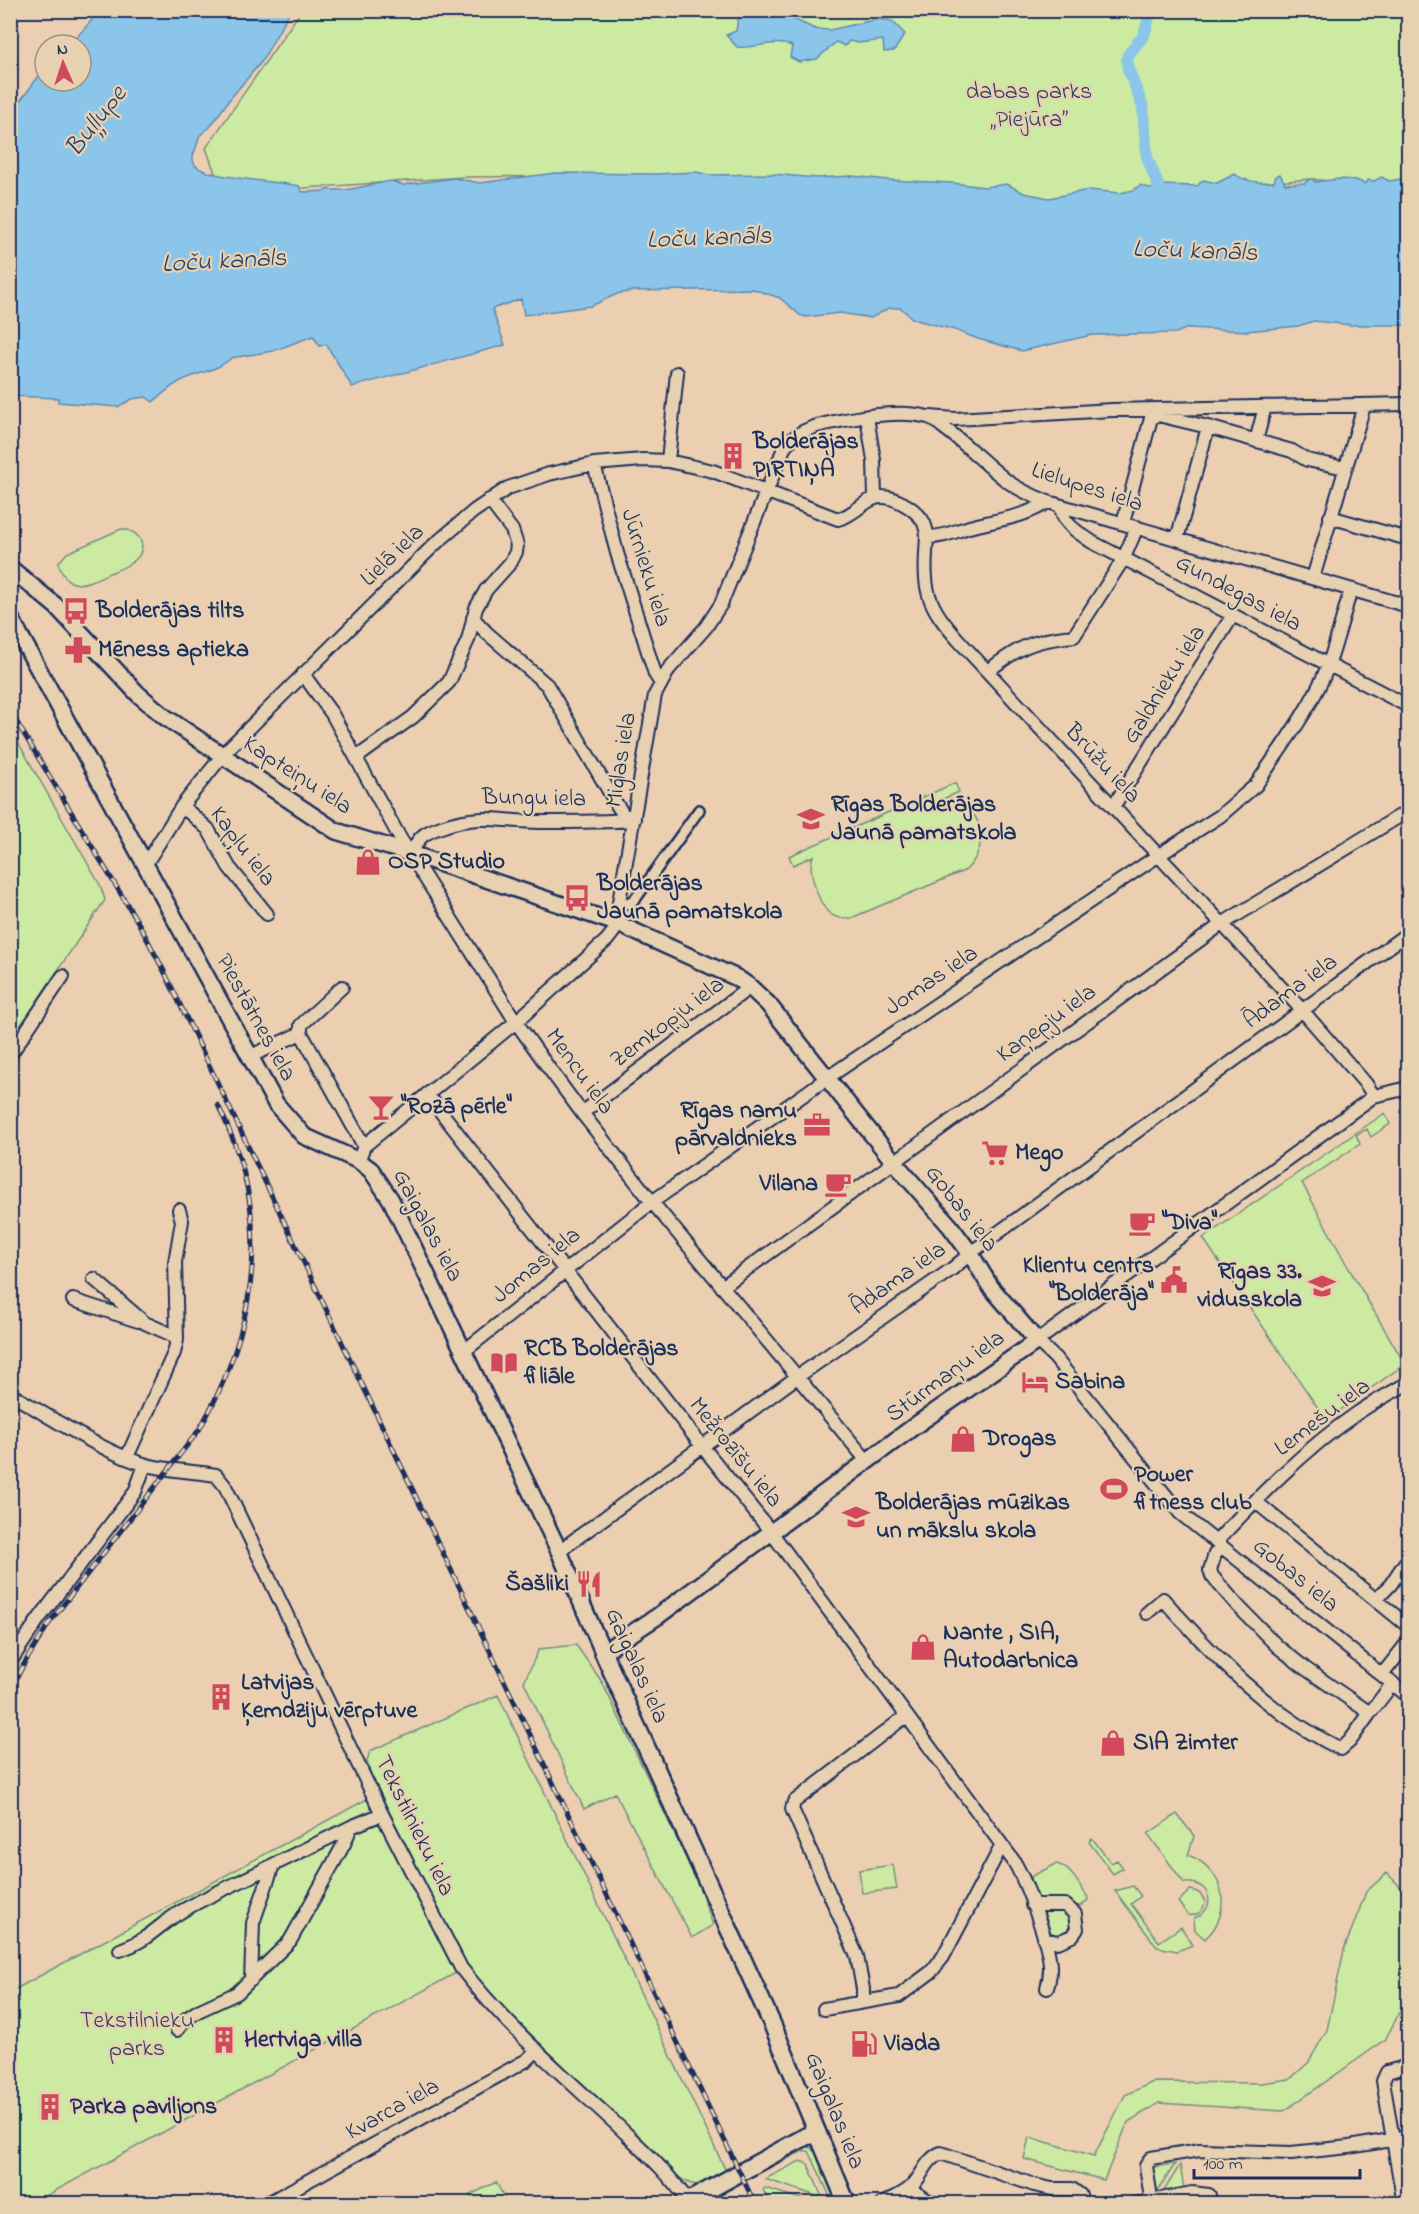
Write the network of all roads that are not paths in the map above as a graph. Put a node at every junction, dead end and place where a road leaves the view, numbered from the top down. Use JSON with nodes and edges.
{"nodes":[{"id":1,"x":677,"y":373,"type":"dead end"},
{"id":2,"x":1408,"y":404,"type":"edge"},
{"id":3,"x":1364,"y":406,"type":"junction"},
{"id":4,"x":1265,"y":407,"type":"junction"},
{"id":5,"x":1157,"y":412,"type":"junction"},
{"id":6,"x":867,"y":417,"type":"junction"},
{"id":7,"x":930,"y":417,"type":"junction"},
{"id":8,"x":1208,"y":427,"type":"junction"},
{"id":9,"x":1256,"y":441,"type":"junction"},
{"id":10,"x":668,"y":461,"type":"junction"},
{"id":11,"x":594,"y":464,"type":"junction"},
{"id":12,"x":1345,"y":468,"type":"junction"},
{"id":13,"x":766,"y":490,"type":"junction"},
{"id":14,"x":875,"y":498,"type":"junction"},
{"id":15,"x":489,"y":500,"type":"junction"},
{"id":16,"x":1048,"y":502,"type":"junction"},
{"id":17,"x":1061,"y":506,"type":"junction"},
{"id":18,"x":1330,"y":517,"type":"junction"},
{"id":19,"x":1123,"y":523,"type":"junction"},
{"id":20,"x":1137,"y":527,"type":"junction"},
{"id":21,"x":927,"y":537,"type":"junction"},
{"id":22,"x":1177,"y":539,"type":"junction"},
{"id":23,"x":1408,"y":539,"type":"edge"},
{"id":24,"x":1124,"y":558,"type":"junction"},
{"id":25,"x":10,"y":568,"type":"edge"},
{"id":26,"x":1312,"y":578,"type":"junction"},
{"id":27,"x":1351,"y":590,"type":"junction"},
{"id":28,"x":1408,"y":606,"type":"edge"},
{"id":29,"x":1233,"y":615,"type":"junction"},
{"id":30,"x":10,"y":617,"type":"edge"},
{"id":31,"x":473,"y":618,"type":"junction"},
{"id":32,"x":1328,"y":665,"type":"junction"},
{"id":33,"x":988,"y":671,"type":"junction"},
{"id":34,"x":303,"y":674,"type":"junction"},
{"id":35,"x":660,"y":682,"type":"junction"},
{"id":36,"x":1408,"y":706,"type":"edge"},
{"id":37,"x":222,"y":755,"type":"junction"},
{"id":38,"x":356,"y":758,"type":"junction"},
{"id":39,"x":182,"y":806,"type":"junction"},
{"id":40,"x":1113,"y":807,"type":"junction"},
{"id":41,"x":699,"y":810,"type":"dead end"},
{"id":42,"x":1408,"y":811,"type":"edge"},
{"id":43,"x":634,"y":819,"type":"junction"},
{"id":44,"x":412,"y":854,"type":"junction"},
{"id":45,"x":1159,"y":855,"type":"junction"},
{"id":46,"x":144,"y":865,"type":"junction"},
{"id":47,"x":619,"y":905,"type":"junction"},
{"id":48,"x":267,"y":915,"type":"dead end"},
{"id":49,"x":616,"y":923,"type":"junction"},
{"id":50,"x":1222,"y":924,"type":"junction"},
{"id":51,"x":1408,"y":933,"type":"edge"},
{"id":52,"x":63,"y":976,"type":"dead end"},
{"id":53,"x":342,"y":987,"type":"dead end"},
{"id":54,"x":750,"y":987,"type":"junction"},
{"id":55,"x":1302,"y":1010,"type":"junction"},
{"id":56,"x":516,"y":1022,"type":"junction"},
{"id":57,"x":301,"y":1033,"type":"junction"},
{"id":58,"x":10,"y":1055,"type":"edge"},
{"id":59,"x":251,"y":1056,"type":"junction"},
{"id":60,"x":827,"y":1077,"type":"junction"},
{"id":61,"x":1408,"y":1089,"type":"edge"},
{"id":62,"x":427,"y":1094,"type":"junction"},
{"id":63,"x":1374,"y":1096,"type":"junction"},
{"id":64,"x":582,"y":1113,"type":"junction"},
{"id":65,"x":361,"y":1154,"type":"junction"},
{"id":66,"x":894,"y":1161,"type":"junction"},
{"id":67,"x":652,"y":1202,"type":"junction"},
{"id":68,"x":179,"y":1210,"type":"dead end"},
{"id":69,"x":970,"y":1253,"type":"junction"},
{"id":70,"x":566,"y":1270,"type":"junction"},
{"id":71,"x":94,"y":1279,"type":"dead end"},
{"id":72,"x":722,"y":1287,"type":"junction"},
{"id":73,"x":73,"y":1300,"type":"dead end"},
{"id":74,"x":145,"y":1323,"type":"junction"},
{"id":75,"x":177,"y":1340,"type":"junction"},
{"id":76,"x":1037,"y":1341,"type":"junction"},
{"id":77,"x":464,"y":1352,"type":"junction"},
{"id":78,"x":797,"y":1377,"type":"junction"},
{"id":79,"x":1408,"y":1383,"type":"edge"},
{"id":80,"x":10,"y":1394,"type":"edge"},
{"id":81,"x":702,"y":1446,"type":"junction"},
{"id":82,"x":127,"y":1457,"type":"junction"},
{"id":83,"x":868,"y":1462,"type":"junction"},
{"id":84,"x":145,"y":1465,"type":"junction"},
{"id":85,"x":1256,"y":1502,"type":"junction"},
{"id":86,"x":771,"y":1532,"type":"junction"},
{"id":87,"x":1219,"y":1544,"type":"junction"},
{"id":88,"x":559,"y":1551,"type":"junction"},
{"id":89,"x":1405,"y":1563,"type":"dead end"},
{"id":90,"x":1376,"y":1600,"type":"junction"},
{"id":91,"x":1147,"y":1613,"type":"dead end"},
{"id":92,"x":1408,"y":1626,"type":"edge"},
{"id":93,"x":1408,"y":1642,"type":"edge"},
{"id":94,"x":603,"y":1652,"type":"junction"},
{"id":95,"x":10,"y":1662,"type":"edge"},
{"id":96,"x":1382,"y":1675,"type":"junction"},
{"id":97,"x":1393,"y":1683,"type":"junction"},
{"id":98,"x":1408,"y":1696,"type":"edge"},
{"id":99,"x":1370,"y":1713,"type":"junction"},
{"id":100,"x":906,"y":1716,"type":"junction"},
{"id":101,"x":382,"y":1814,"type":"junction"},
{"id":102,"x":351,"y":1827,"type":"junction"},
{"id":103,"x":1002,"y":1845,"type":"junction"},
{"id":104,"x":273,"y":1865,"type":"junction"},
{"id":105,"x":1032,"y":1905,"type":"junction"},
{"id":106,"x":1044,"y":1939,"type":"junction"},
{"id":107,"x":120,"y":1950,"type":"dead end"},
{"id":108,"x":251,"y":1980,"type":"junction"},
{"id":109,"x":1047,"y":1988,"type":"dead end"},
{"id":110,"x":863,"y":2001,"type":"junction"},
{"id":111,"x":824,"y":2009,"type":"dead end"},
{"id":112,"x":177,"y":2030,"type":"dead end"},
{"id":113,"x":537,"y":2050,"type":"junction"},
{"id":114,"x":1408,"y":2066,"type":"edge"},
{"id":115,"x":816,"y":2132,"type":"junction"},
{"id":116,"x":1408,"y":2137,"type":"edge"},
{"id":117,"x":1393,"y":2139,"type":"junction"},
{"id":118,"x":1404,"y":2179,"type":"edge"},
{"id":119,"x":910,"y":2189,"type":"junction"},
{"id":120,"x":1209,"y":2195,"type":"dead end"},
{"id":121,"x":292,"y":2198,"type":"edge"},
{"id":122,"x":1152,"y":2202,"type":"edge"},
{"id":123,"x":685,"y":2203,"type":"edge"},
{"id":124,"x":266,"y":2204,"type":"edge"},
{"id":125,"x":846,"y":2204,"type":"edge"},
{"id":126,"x":882,"y":2204,"type":"edge"},
{"id":127,"x":933,"y":2204,"type":"edge"},
{"id":128,"x":1082,"y":2204,"type":"edge"},
{"id":129,"x":1135,"y":2204,"type":"edge"},
{"id":130,"x":1404,"y":2204,"type":"edge"}],
"edges":[{"from":1,"to":10,"type":"street"},
{"from":2,"to":3,"type":"street"},
{"from":3,"to":4,"type":"street"},
{"from":3,"to":12,"type":"street"},
{"from":4,"to":5,"type":"street"},
{"from":4,"to":9,"type":"street"},
{"from":5,"to":7,"type":"street"},
{"from":5,"to":8,"type":"street"},
{"from":5,"to":19,"type":"street"},
{"from":6,"to":7,"type":"street"},
{"from":6,"to":13,"type":"street"},
{"from":6,"to":14,"type":"street"},
{"from":7,"to":16,"type":"street","name":"Lielupes iela"},
{"from":8,"to":9,"type":"street"},
{"from":8,"to":22,"type":"street"},
{"from":9,"to":12,"type":"street"},
{"from":10,"to":11,"type":"street","name":"Lielā iela"},
{"from":10,"to":13,"type":"street","name":"Lielā iela"},
{"from":11,"to":15,"type":"street","name":"Lielā iela"},
{"from":11,"to":35,"type":"street","name":"Jūrnieku iela"},
{"from":12,"to":18,"type":"street"},
{"from":13,"to":14,"type":"street"},
{"from":13,"to":35,"type":"street","name":"Miglas iela"},
{"from":14,"to":21,"type":"street"},
{"from":15,"to":31,"type":"street"},
{"from":15,"to":34,"type":"street","name":"Lielā iela"},
{"from":16,"to":17,"type":"street","name":"Lielupes iela"},
{"from":16,"to":21,"type":"street"},
{"from":17,"to":19,"type":"street","name":"Lielupes iela"},
{"from":17,"to":24,"type":"street","name":"Gundegas iela"},
{"from":18,"to":23,"type":"street"},
{"from":18,"to":26,"type":"street"},
{"from":19,"to":20,"type":"street","name":"Lielupes iela"},
{"from":20,"to":22,"type":"street","name":"Lielupes iela"},
{"from":20,"to":24,"type":"street"},
{"from":21,"to":33,"type":"street","name":"Brūžu iela"},
{"from":22,"to":26,"type":"street","name":"Lielupes iela"},
{"from":24,"to":29,"type":"street","name":"Gundegas iela"},
{"from":24,"to":33,"type":"street"},
{"from":25,"to":37,"type":"street","name":"Kapteiņu iela"},
{"from":26,"to":27,"type":"street","name":"Lielupes iela"},
{"from":27,"to":28,"type":"street","name":"Lielupes iela"},
{"from":27,"to":32,"type":"street","name":"Jomas iela"},
{"from":29,"to":32,"type":"street","name":"Gundegas iela"},
{"from":29,"to":40,"type":"street","name":"Galdnieku iela"},
{"from":30,"to":46,"type":"street","name":"Piestātnes iela"},
{"from":31,"to":38,"type":"street"},
{"from":31,"to":43,"type":"street"},
{"from":32,"to":36,"type":"street","name":"Gundegas iela"},
{"from":32,"to":45,"type":"street","name":"Jomas iela"},
{"from":33,"to":40,"type":"street","name":"Brūžu iela"},
{"from":34,"to":37,"type":"street","name":"Lielā iela"},
{"from":34,"to":38,"type":"street","name":"Mencu iela"},
{"from":35,"to":43,"type":"street","name":"Miglas iela"},
{"from":37,"to":39,"type":"street","name":"Lielā iela"},
{"from":37,"to":44,"type":"street","name":"Kapteiņu iela"},
{"from":38,"to":44,"type":"street","name":"Mencu iela"},
{"from":39,"to":46,"type":"street","name":"Lielā iela"},
{"from":39,"to":48,"type":"street","name":"Kapļu iela"},
{"from":40,"to":45,"type":"street","name":"Brūžu iela"},
{"from":41,"to":47,"type":"street"},
{"from":42,"to":50,"type":"street","name":"Kaņepju iela"},
{"from":43,"to":44,"type":"street","name":"Bungu iela"},
{"from":43,"to":47,"type":"street","name":"Miglas iela"},
{"from":44,"to":49,"type":"street","name":"Kapteiņu iela"},
{"from":44,"to":56,"type":"street","name":"Mencu iela"},
{"from":45,"to":50,"type":"street","name":"Brūžu iela"},
{"from":45,"to":60,"type":"street","name":"Jomas iela"},
{"from":46,"to":59,"type":"street","name":"Piestātnes iela"},
{"from":47,"to":49,"type":"street","name":"Miglas iela"},
{"from":49,"to":54,"type":"street","name":"Gobas iela"},
{"from":49,"to":56,"type":"street","name":"Miglas iela"},
{"from":50,"to":55,"type":"street","name":"Brūžu iela"},
{"from":50,"to":66,"type":"street","name":"Kaņepju iela"},
{"from":51,"to":55,"type":"street","name":"Ādama iela"},
{"from":52,"to":58,"type":"street"},
{"from":53,"to":57,"type":"street"},
{"from":54,"to":60,"type":"street","name":"Gobas iela"},
{"from":54,"to":64,"type":"street","name":"Zemkopju iela"},
{"from":55,"to":63,"type":"street","name":"Brūžu iela"},
{"from":55,"to":69,"type":"street","name":"Ādama iela"},
{"from":56,"to":62,"type":"street","name":"Miglas iela"},
{"from":56,"to":64,"type":"street","name":"Mencu iela"},
{"from":57,"to":59,"type":"street"},
{"from":57,"to":65,"type":"street"},
{"from":59,"to":65,"type":"street","name":"Piestātnes iela"},
{"from":60,"to":66,"type":"street","name":"Gobas iela"},
{"from":60,"to":67,"type":"street","name":"Jomas iela"},
{"from":61,"to":63,"type":"street","name":"Stūrmaņu iela"},
{"from":62,"to":65,"type":"street","name":"Miglas iela"},
{"from":62,"to":70,"type":"street","name":"Mežrozīšu iela"},
{"from":63,"to":76,"type":"street","name":"Stūrmaņu iela"},
{"from":64,"to":67,"type":"street","name":"Mencu iela"},
{"from":65,"to":77,"type":"street","name":"Gaigalas iela"},
{"from":66,"to":69,"type":"street","name":"Gobas iela"},
{"from":66,"to":72,"type":"street","name":"Kaņepju iela"},
{"from":67,"to":70,"type":"street","name":"Jomas iela"},
{"from":67,"to":72,"type":"street","name":"Mencu iela"},
{"from":68,"to":75,"type":"street"},
{"from":69,"to":76,"type":"street","name":"Gobas iela"},
{"from":69,"to":78,"type":"street","name":"Ādama iela"},
{"from":70,"to":77,"type":"street","name":"Jomas iela"},
{"from":70,"to":81,"type":"street","name":"Mežrozīšu iela"},
{"from":71,"to":74,"type":"street"},
{"from":72,"to":78,"type":"street","name":"Mencu iela"},
{"from":73,"to":74,"type":"street"},
{"from":74,"to":75,"type":"street"},
{"from":75,"to":82,"type":"street"},
{"from":76,"to":83,"type":"street","name":"Stūrmaņu iela"},
{"from":76,"to":87,"type":"street","name":"Gobas iela"},
{"from":77,"to":88,"type":"street","name":"Gaigalas iela"},
{"from":78,"to":81,"type":"street","name":"Ādama iela"},
{"from":78,"to":83,"type":"street","name":"Mencu iela"},
{"from":79,"to":85,"type":"street","name":"Lemešu iela"},
{"from":80,"to":82,"type":"street","name":"Tekstilnieku iela"},
{"from":81,"to":86,"type":"street","name":"Mežrozīšu iela"},
{"from":81,"to":88,"type":"street","name":"Ādama iela"},
{"from":82,"to":84,"type":"street","name":"Tekstilnieku iela"},
{"from":83,"to":86,"type":"street","name":"Stūrmaņu iela"},
{"from":84,"to":95,"type":"street"},
{"from":84,"to":101,"type":"street","name":"Tekstilnieku iela"},
{"from":85,"to":87,"type":"street","name":"Lemešu iela"},
{"from":85,"to":90,"type":"street"},
{"from":86,"to":94,"type":"street","name":"Stūrmaņu iela"},
{"from":86,"to":100,"type":"street","name":"Mežrozīšu iela"},
{"from":87,"to":96,"type":"street","name":"Gobas iela"},
{"from":87,"to":99,"type":"street"},
{"from":88,"to":94,"type":"street","name":"Gaigalas iela"},
{"from":89,"to":90,"type":"street"},
{"from":90,"to":92,"type":"street"},
{"from":91,"to":99,"type":"street"},
{"from":93,"to":96,"type":"street"},
{"from":94,"to":115,"type":"main road","name":"Gaigalas iela"},
{"from":96,"to":97,"type":"street","name":"Gobas iela"},
{"from":97,"to":98,"type":"street","name":"Gobas iela"},
{"from":97,"to":99,"type":"street"},
{"from":100,"to":103,"type":"street","name":"Mežrozīšu iela"},
{"from":100,"to":110,"type":"street"},
{"from":101,"to":102,"type":"street"},
{"from":101,"to":113,"type":"street","name":"Tekstilnieku iela"},
{"from":102,"to":104,"type":"street"},
{"from":102,"to":108,"type":"street"},
{"from":103,"to":105,"type":"street","name":"Mežrozīšu iela"},
{"from":103,"to":110,"type":"street"},
{"from":104,"to":107,"type":"street"},
{"from":104,"to":108,"type":"street"},
{"from":105,"to":106,"type":"street","name":"Mežrozīšu iela"},
{"from":105,"to":106,"type":"street"},
{"from":106,"to":109,"type":"street","name":"Mežrozīšu iela"},
{"from":108,"to":112,"type":"street"},
{"from":110,"to":111,"type":"street"},
{"from":113,"to":121,"type":"street","name":"Kvarca iela"},
{"from":113,"to":123,"type":"street","name":"Tekstilnieku iela"},
{"from":114,"to":117,"type":"street"},
{"from":115,"to":123,"type":"main road"},
{"from":115,"to":125,"type":"main road","name":"Gaigalas iela"},
{"from":116,"to":117,"type":"street"},
{"from":117,"to":118,"type":"street"},
{"from":117,"to":122,"type":"street"},
{"from":118,"to":130,"type":"street"},
{"from":119,"to":126,"type":"street"},
{"from":119,"to":127,"type":"street"},
{"from":119,"to":128,"type":"street"},
{"from":120,"to":122,"type":"street"},
{"from":121,"to":124,"type":"street","name":"Kvarca iela"},
{"from":122,"to":129,"type":"street"}]}
